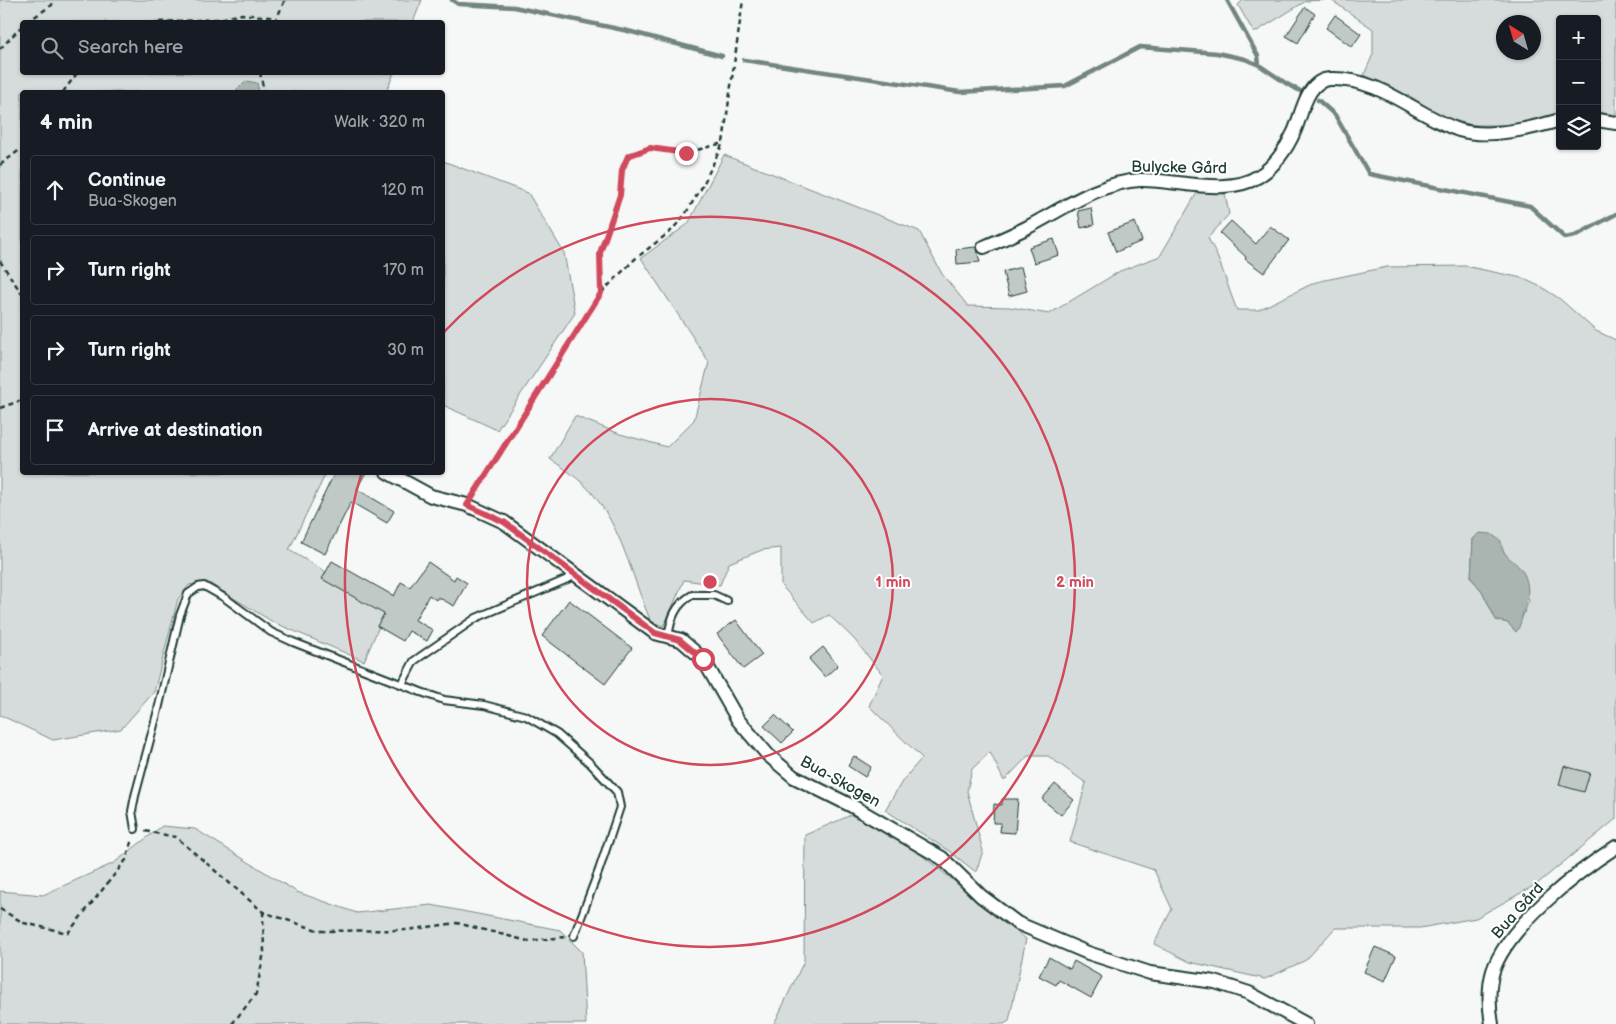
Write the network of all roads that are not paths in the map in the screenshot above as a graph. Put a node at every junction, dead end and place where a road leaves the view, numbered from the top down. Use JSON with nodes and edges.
{"nodes":[{"id":1,"x":1556,"y":121,"type":"edge"},
{"id":2,"x":1601,"y":121,"type":"edge"},
{"id":3,"x":1616,"y":123,"type":"edge"},
{"id":4,"x":984,"y":247,"type":"dead end"},
{"id":5,"x":393,"y":475,"type":"edge"},
{"id":6,"x":578,"y":574,"type":"junction"},
{"id":7,"x":727,"y":601,"type":"dead end"},
{"id":8,"x":668,"y":637,"type":"junction"},
{"id":9,"x":402,"y":684,"type":"junction"},
{"id":10,"x":135,"y":829,"type":"road end"},
{"id":11,"x":1616,"y":847,"type":"edge"},
{"id":12,"x":574,"y":936,"type":"road end"},
{"id":13,"x":1306,"y":1024,"type":"edge"},
{"id":14,"x":1492,"y":1024,"type":"edge"}],
"edges":[{"from":1,"to":4,"type":"street","name":"Bulycke Gård"},
{"from":2,"to":3,"type":"street"},
{"from":5,"to":6,"type":"street","name":"Bua-Skogen"},
{"from":6,"to":8,"type":"street","name":"Bua-Skogen"},
{"from":6,"to":9,"type":"lane"},
{"from":7,"to":8,"type":"lane"},
{"from":8,"to":13,"type":"street","name":"Bua-Skogen"},
{"from":9,"to":10,"type":"lane"},
{"from":9,"to":12,"type":"lane"},
{"from":11,"to":14,"type":"street","name":"Bua Gård"}]}
